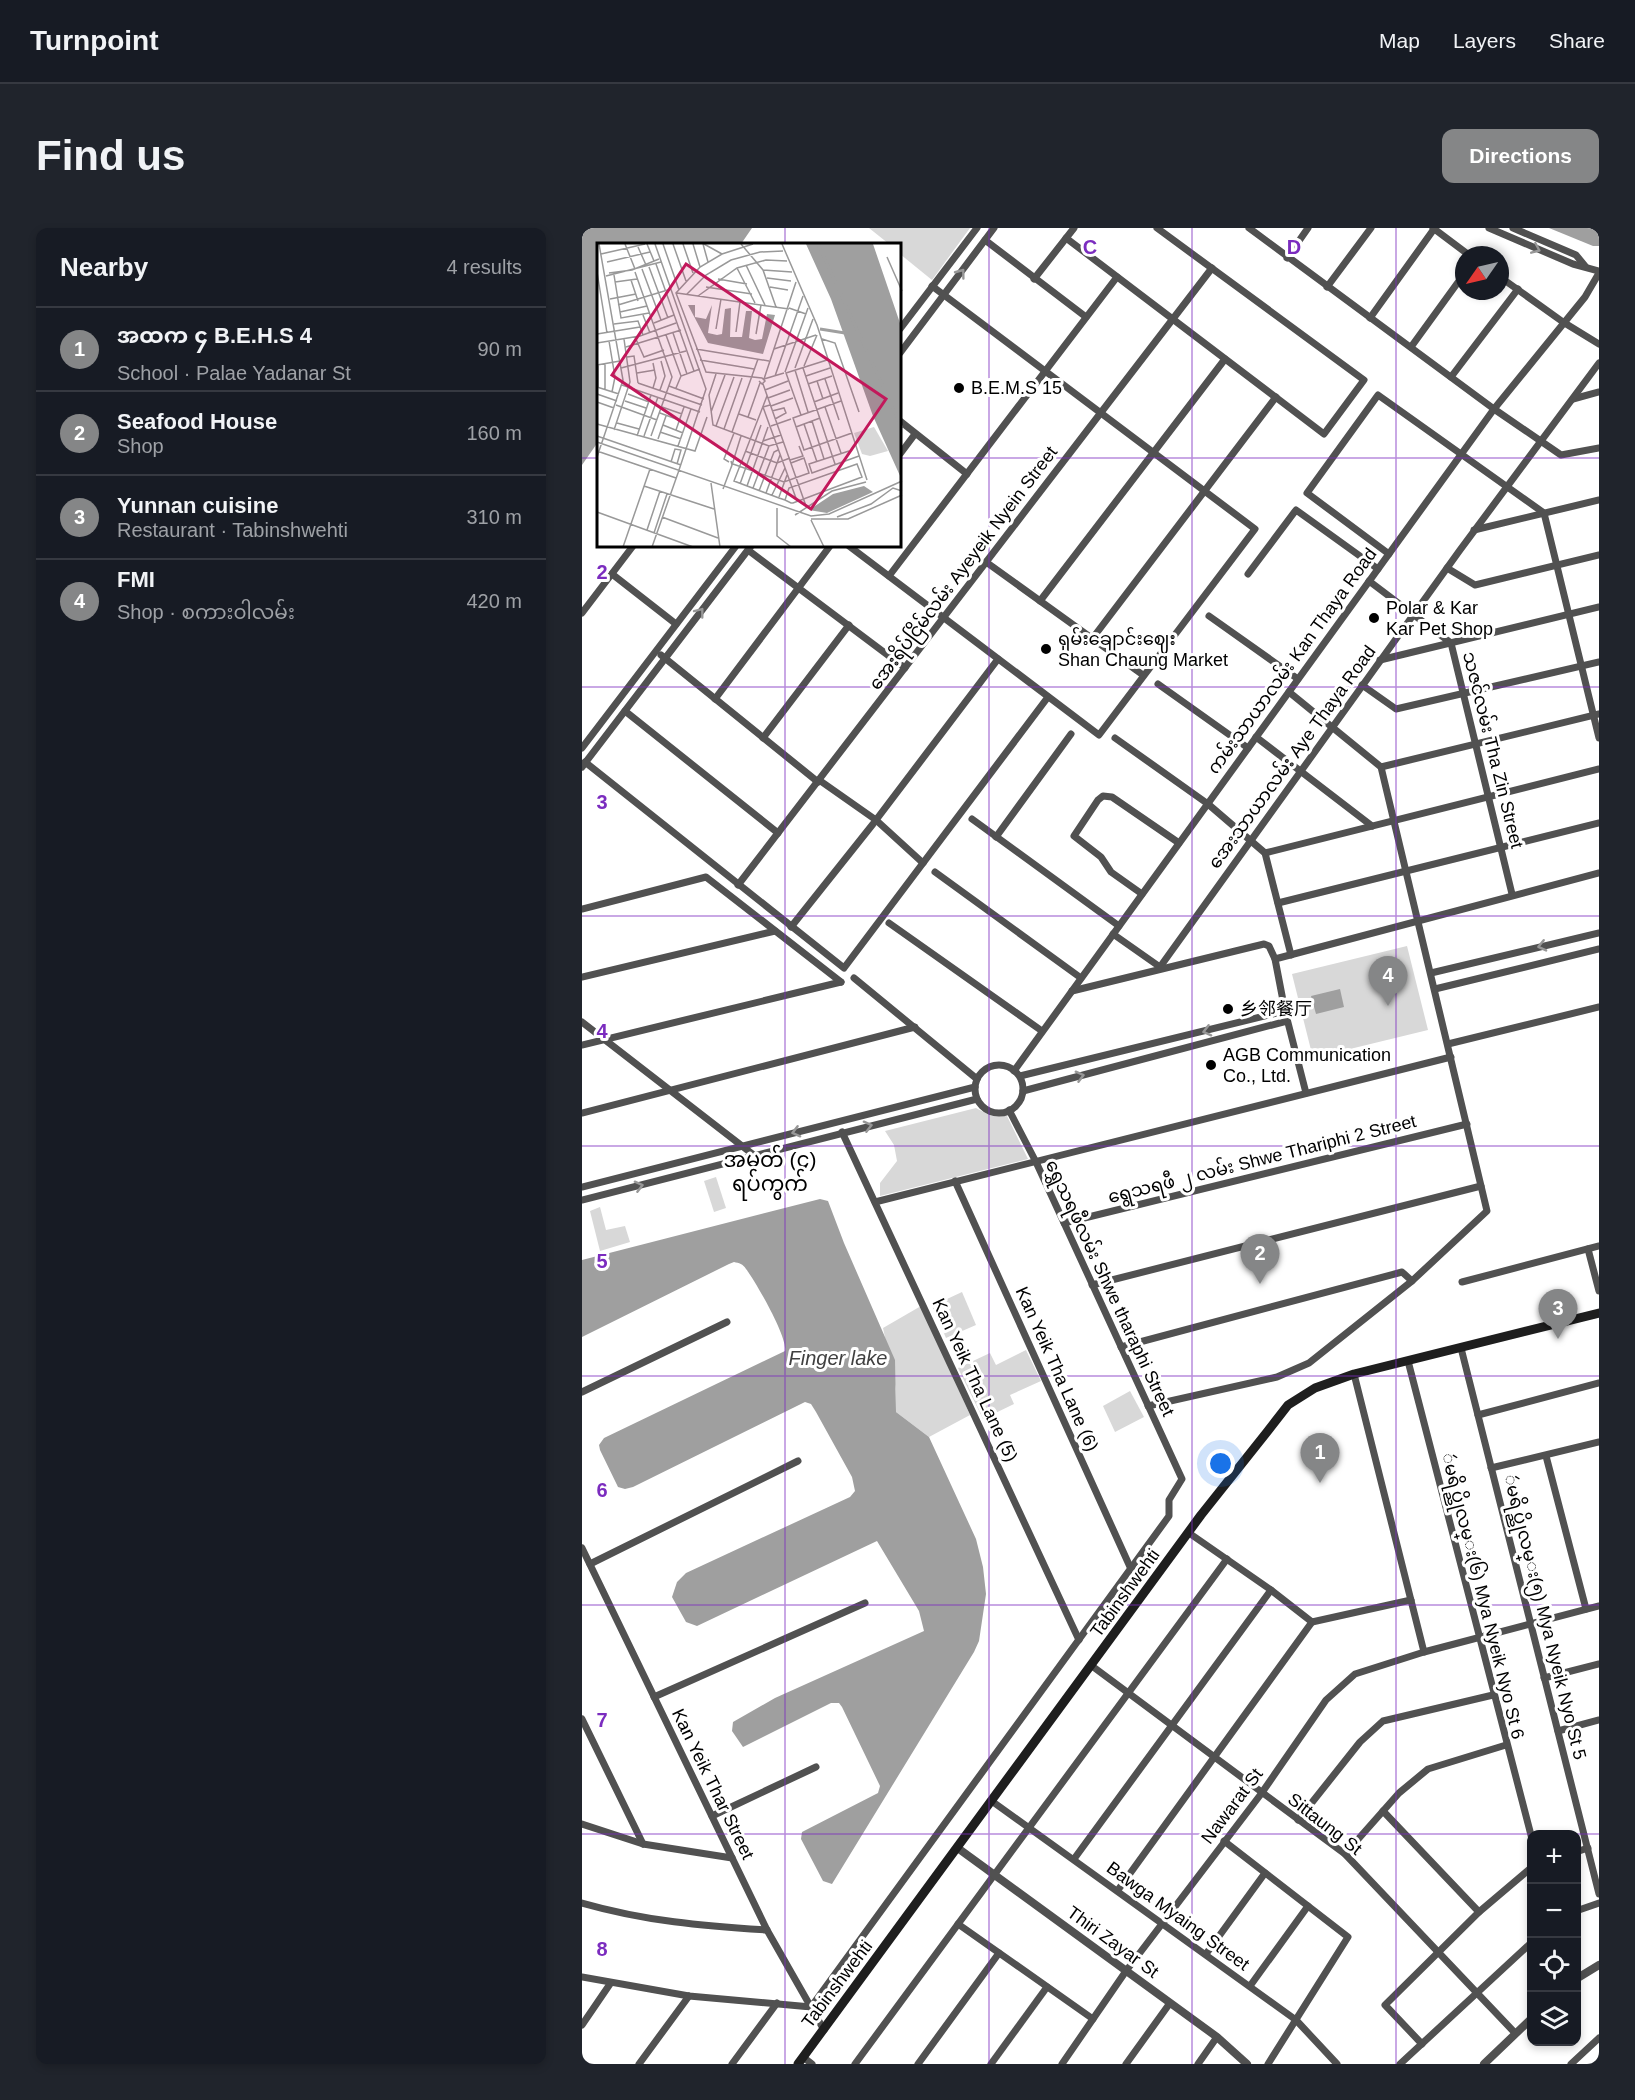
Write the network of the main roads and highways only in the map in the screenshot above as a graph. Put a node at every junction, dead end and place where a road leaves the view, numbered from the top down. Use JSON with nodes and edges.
{"nodes":[{"id":1,"x":1599,"y":1313,"type":"edge"},
{"id":2,"x":801,"y":2061,"type":"edge"}],
"edges":[{"from":1,"to":2,"type":"main road","name":"Tabinshwehti"}]}
